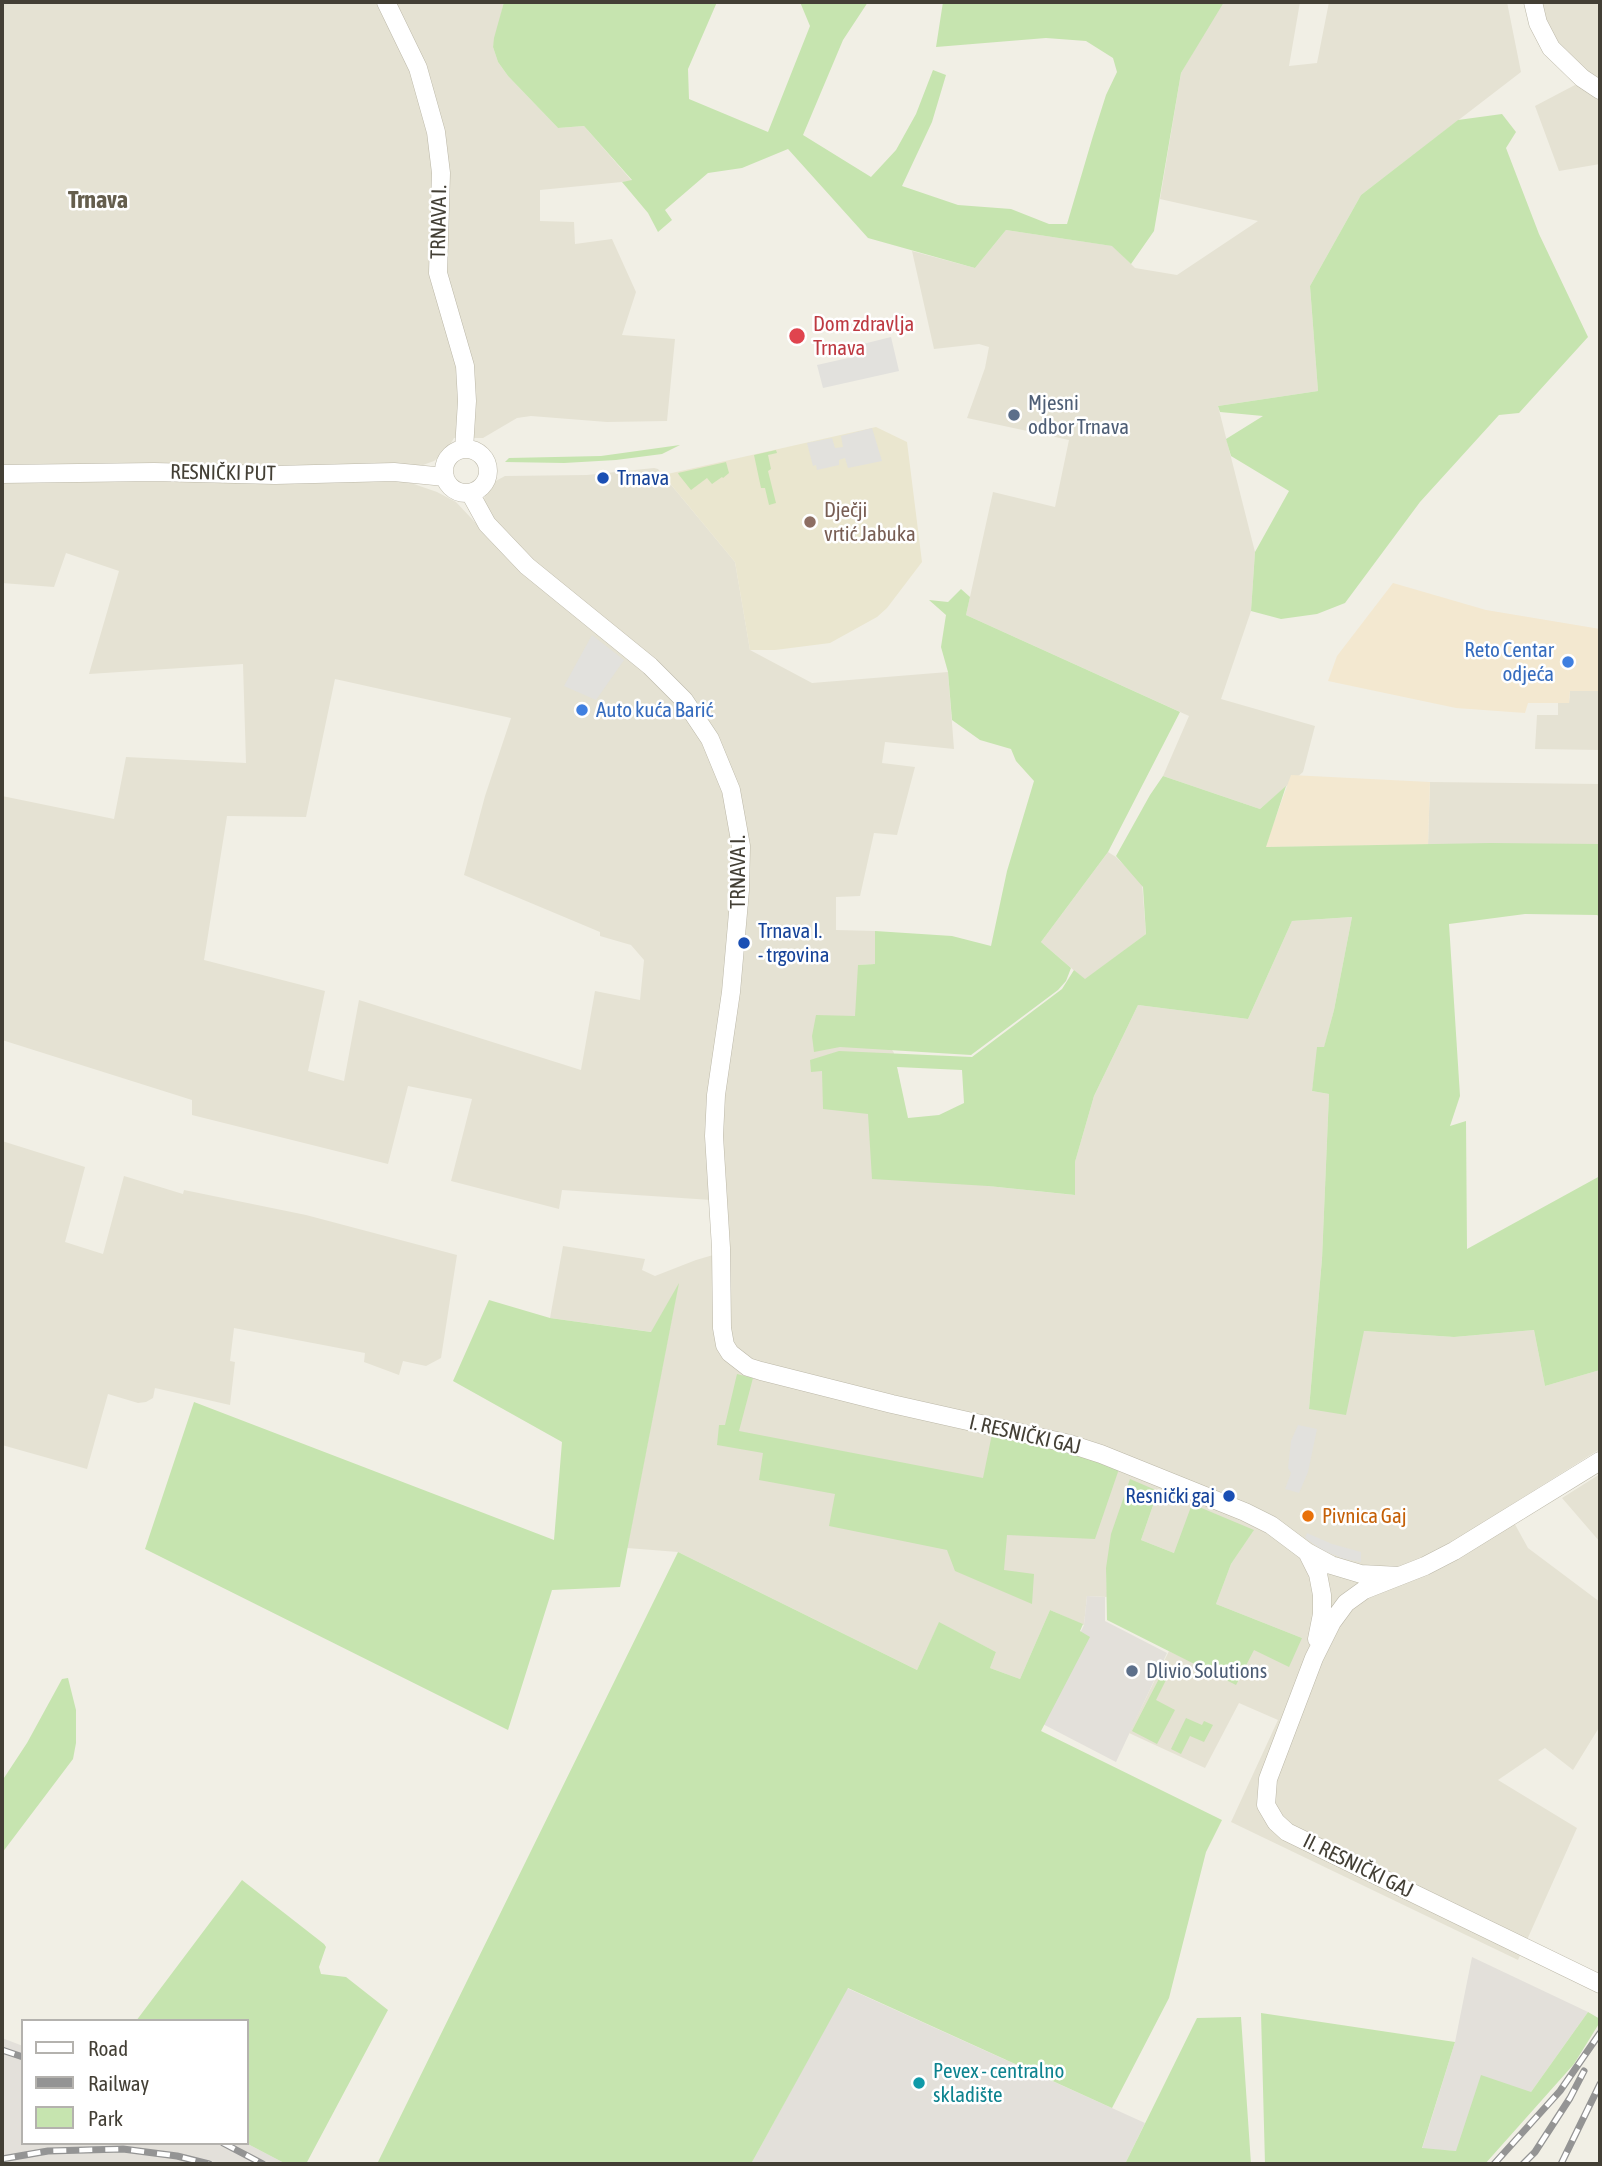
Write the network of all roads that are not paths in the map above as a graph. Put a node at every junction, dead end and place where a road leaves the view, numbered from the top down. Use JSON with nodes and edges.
{"nodes":[{"id":1,"x":386,"y":2,"type":"edge"},
{"id":2,"x":1533,"y":2,"type":"edge"},
{"id":3,"x":1600,"y":90,"type":"edge"},
{"id":4,"x":464,"y":449,"type":"junction"},
{"id":5,"x":2,"y":474,"type":"edge"},
{"id":6,"x":445,"y":477,"type":"junction"},
{"id":7,"x":470,"y":493,"type":"junction"},
{"id":8,"x":730,"y":1353,"type":"joint"},
{"id":9,"x":1600,"y":1461,"type":"edge"},
{"id":10,"x":1307,"y":1552,"type":"junction"},
{"id":11,"x":1345,"y":1569,"type":"junction"},
{"id":12,"x":1399,"y":1576,"type":"junction"},
{"id":13,"x":1321,"y":1589,"type":"junction"},
{"id":14,"x":1351,"y":1599,"type":"junction"},
{"id":15,"x":1314,"y":1658,"type":"junction"},
{"id":16,"x":1600,"y":1984,"type":"edge"}],
"edges":[{"from":1,"to":4,"type":"street","name":"TRNAVA I."},
{"from":2,"to":3,"type":"street"},
{"from":4,"to":6,"type":"street"},
{"from":4,"to":7,"type":"street"},
{"from":5,"to":6,"type":"street","name":"RESNIČKI PUT"},
{"from":6,"to":7,"type":"street"},
{"from":7,"to":8,"type":"street","name":"TRNAVA I."},
{"from":8,"to":10,"type":"street","name":"I. RESNIČKI GAJ"},
{"from":9,"to":12,"type":"street","name":"I. RESNIČKI GAJ"},
{"from":10,"to":11,"type":"street","name":"I. RESNIČKI GAJ"},
{"from":10,"to":13,"type":"street"},
{"from":11,"to":12,"type":"street","name":"I. RESNIČKI GAJ"},
{"from":11,"to":13,"type":"street"},
{"from":11,"to":14,"type":"street"},
{"from":12,"to":14,"type":"street","name":"I. RESNIČKI GAJ"},
{"from":13,"to":14,"type":"street"},
{"from":13,"to":15,"type":"street","name":"II. RESNIČKI GAJ"},
{"from":14,"to":15,"type":"street","name":"II. RESNIČKI GAJ"},
{"from":15,"to":16,"type":"street","name":"II. RESNIČKI GAJ"}]}
